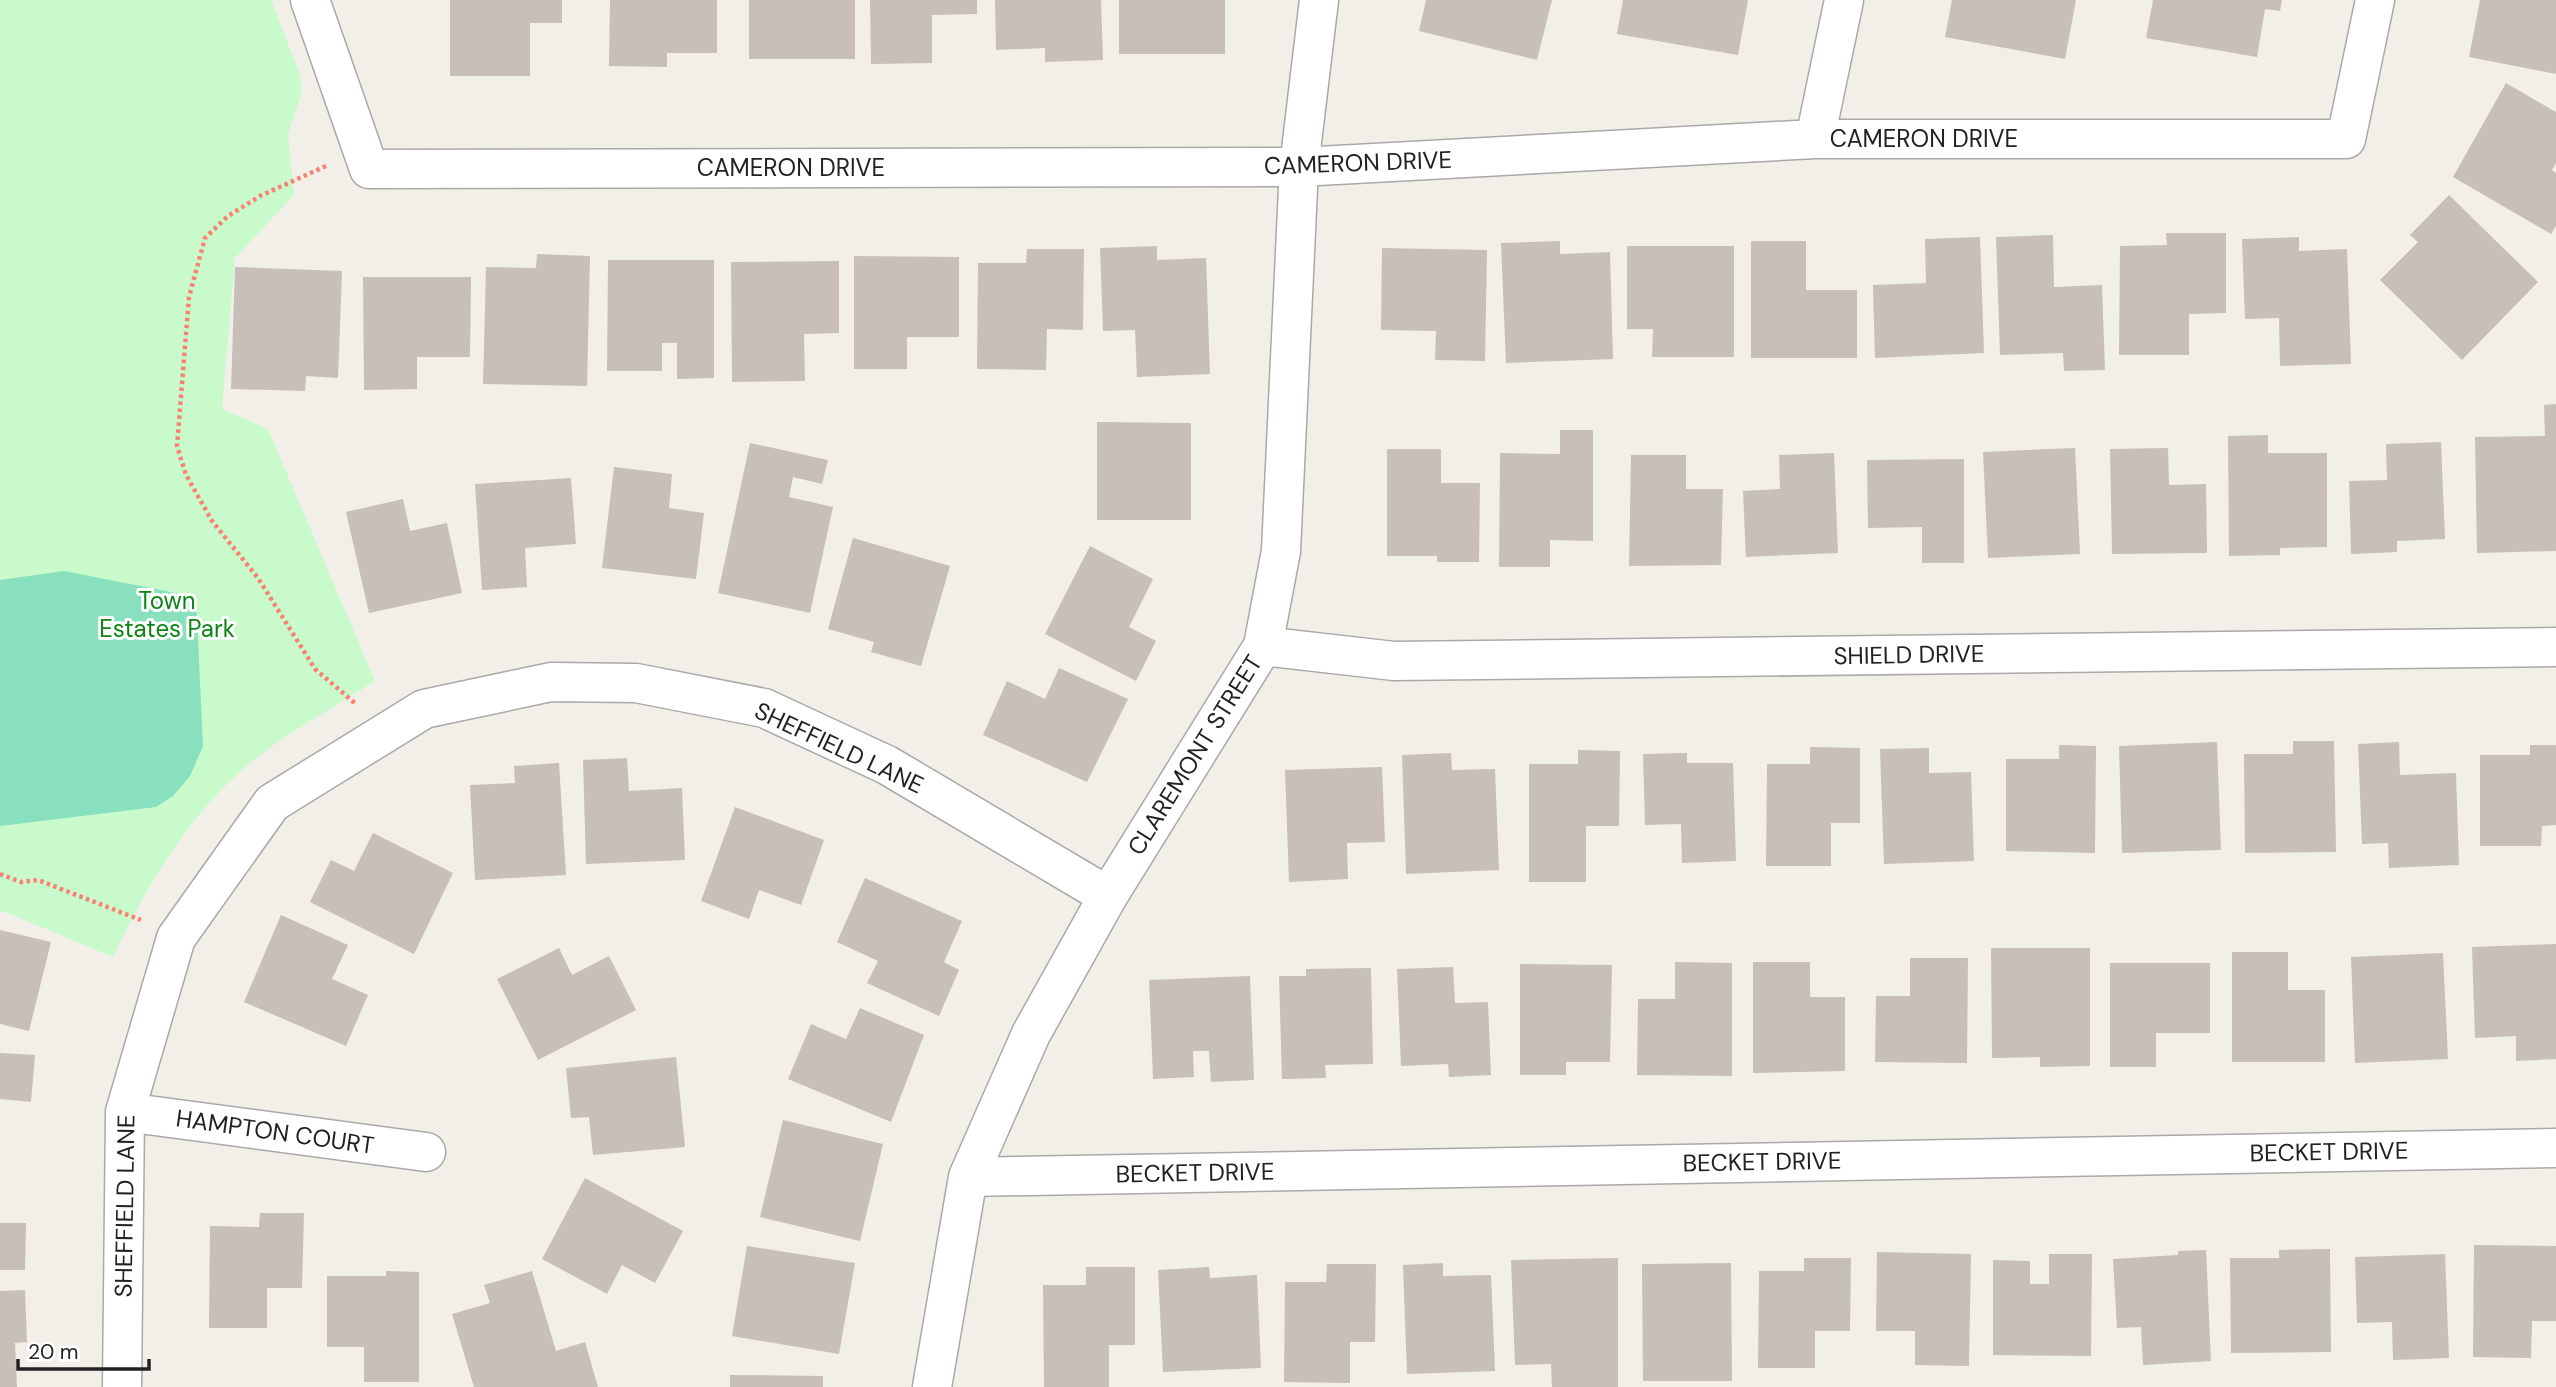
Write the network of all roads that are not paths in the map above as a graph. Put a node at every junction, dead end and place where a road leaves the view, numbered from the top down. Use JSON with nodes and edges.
{"nodes":[{"id":1,"x":310,"y":0,"type":"edge"},
{"id":2,"x":1319,"y":0,"type":"edge"},
{"id":3,"x":1844,"y":0,"type":"edge"},
{"id":4,"x":2375,"y":0,"type":"edge"},
{"id":5,"x":1815,"y":139,"type":"junction"},
{"id":6,"x":1299,"y":167,"type":"junction"},
{"id":7,"x":1263,"y":646,"type":"junction"},
{"id":8,"x":2556,"y":647,"type":"edge"},
{"id":9,"x":1108,"y":896,"type":"junction"},
{"id":10,"x":125,"y":1112,"type":"junction"},
{"id":11,"x":2556,"y":1148,"type":"edge"},
{"id":12,"x":426,"y":1152,"type":"dead end"},
{"id":13,"x":968,"y":1177,"type":"junction"},
{"id":14,"x":122,"y":1387,"type":"edge"},
{"id":15,"x":932,"y":1387,"type":"edge"}],
"edges":[{"from":1,"to":6,"type":"street","name":"CAMERON DRIVE"},
{"from":2,"to":6,"type":"street","name":"CLAREMONT STREET"},
{"from":3,"to":5,"type":"street"},
{"from":4,"to":5,"type":"street","name":"CAMERON DRIVE"},
{"from":5,"to":6,"type":"street","name":"CAMERON DRIVE"},
{"from":6,"to":7,"type":"street","name":"CLAREMONT STREET"},
{"from":7,"to":8,"type":"street","name":"SHIELD DRIVE"},
{"from":7,"to":9,"type":"street","name":"CLAREMONT STREET"},
{"from":9,"to":10,"type":"street","name":"SHEFFIELD LANE"},
{"from":9,"to":13,"type":"street","name":"CLAREMONT STREET"},
{"from":10,"to":12,"type":"street","name":"HAMPTON COURT"},
{"from":10,"to":14,"type":"street","name":"SHEFFIELD LANE"},
{"from":11,"to":13,"type":"street","name":"BECKET DRIVE"},
{"from":13,"to":15,"type":"street","name":"CLAREMONT STREET"}]}
